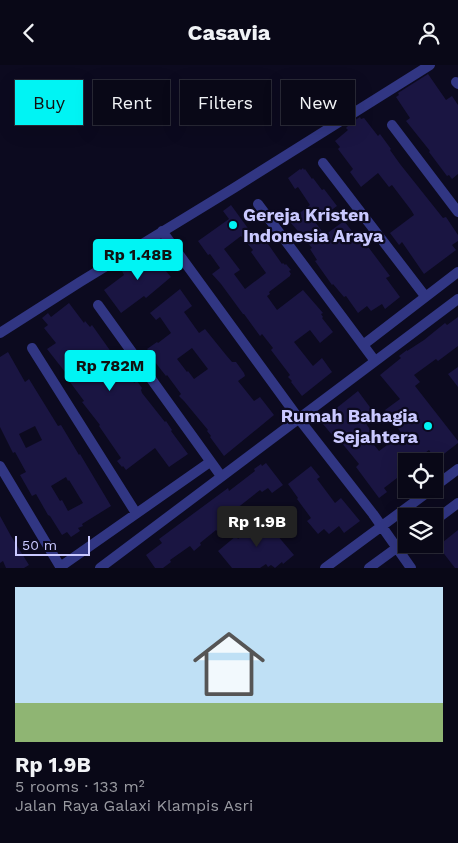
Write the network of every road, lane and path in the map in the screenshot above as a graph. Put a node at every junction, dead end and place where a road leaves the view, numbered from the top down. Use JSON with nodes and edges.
{"nodes":[{"id":1,"x":430,"y":65,"type":"edge"},
{"id":2,"x":392,"y":125,"type":"dead end"},
{"id":3,"x":323,"y":163,"type":"dead end"},
{"id":4,"x":258,"y":204,"type":"dead end"},
{"id":5,"x":458,"y":212,"type":"edge"},
{"id":6,"x":162,"y":231,"type":"junction"},
{"id":7,"x":458,"y":272,"type":"edge"},
{"id":8,"x":425,"y":296,"type":"junction"},
{"id":9,"x":458,"y":299,"type":"edge"},
{"id":10,"x":98,"y":305,"type":"dead end"},
{"id":11,"x":0,"y":333,"type":"edge"},
{"id":12,"x":364,"y":345,"type":"junction"},
{"id":13,"x":32,"y":348,"type":"dead end"},
{"id":14,"x":375,"y":361,"type":"junction"},
{"id":15,"x":299,"y":419,"type":"junction"},
{"id":16,"x":210,"y":462,"type":"junction"},
{"id":17,"x":0,"y":466,"type":"edge"},
{"id":18,"x":458,"y":469,"type":"edge"},
{"id":19,"x":221,"y":476,"type":"junction"},
{"id":20,"x":443,"y":480,"type":"edge"},
{"id":21,"x":419,"y":498,"type":"edge"},
{"id":22,"x":458,"y":503,"type":"edge"},
{"id":23,"x":136,"y":513,"type":"junction"},
{"id":24,"x":443,"y":514,"type":"edge"},
{"id":25,"x":381,"y":526,"type":"junction"},
{"id":26,"x":396,"y":548,"type":"junction"},
{"id":27,"x":61,"y":568,"type":"edge"},
{"id":28,"x":100,"y":568,"type":"edge"},
{"id":29,"x":325,"y":568,"type":"edge"},
{"id":30,"x":369,"y":568,"type":"edge"},
{"id":31,"x":411,"y":568,"type":"edge"}],
"edges":[{"from":1,"to":6,"type":"street"},
{"from":2,"to":5,"type":"street"},
{"from":3,"to":8,"type":"street"},
{"from":4,"to":12,"type":"street"},
{"from":6,"to":11,"type":"street"},
{"from":6,"to":15,"type":"street"},
{"from":7,"to":8,"type":"street"},
{"from":8,"to":12,"type":"street"},
{"from":9,"to":14,"type":"street"},
{"from":10,"to":16,"type":"street"},
{"from":12,"to":14,"type":"street"},
{"from":13,"to":23,"type":"street"},
{"from":14,"to":15,"type":"street"},
{"from":15,"to":19,"type":"street"},
{"from":15,"to":25,"type":"street"},
{"from":16,"to":19,"type":"street"},
{"from":16,"to":23,"type":"street"},
{"from":17,"to":27,"type":"street"},
{"from":18,"to":20,"type":"street"},
{"from":19,"to":28,"type":"street"},
{"from":21,"to":25,"type":"street"},
{"from":22,"to":24,"type":"street"},
{"from":23,"to":27,"type":"street"},
{"from":25,"to":26,"type":"street"},
{"from":25,"to":29,"type":"street"},
{"from":26,"to":30,"type":"street"},
{"from":26,"to":31,"type":"street"}]}
